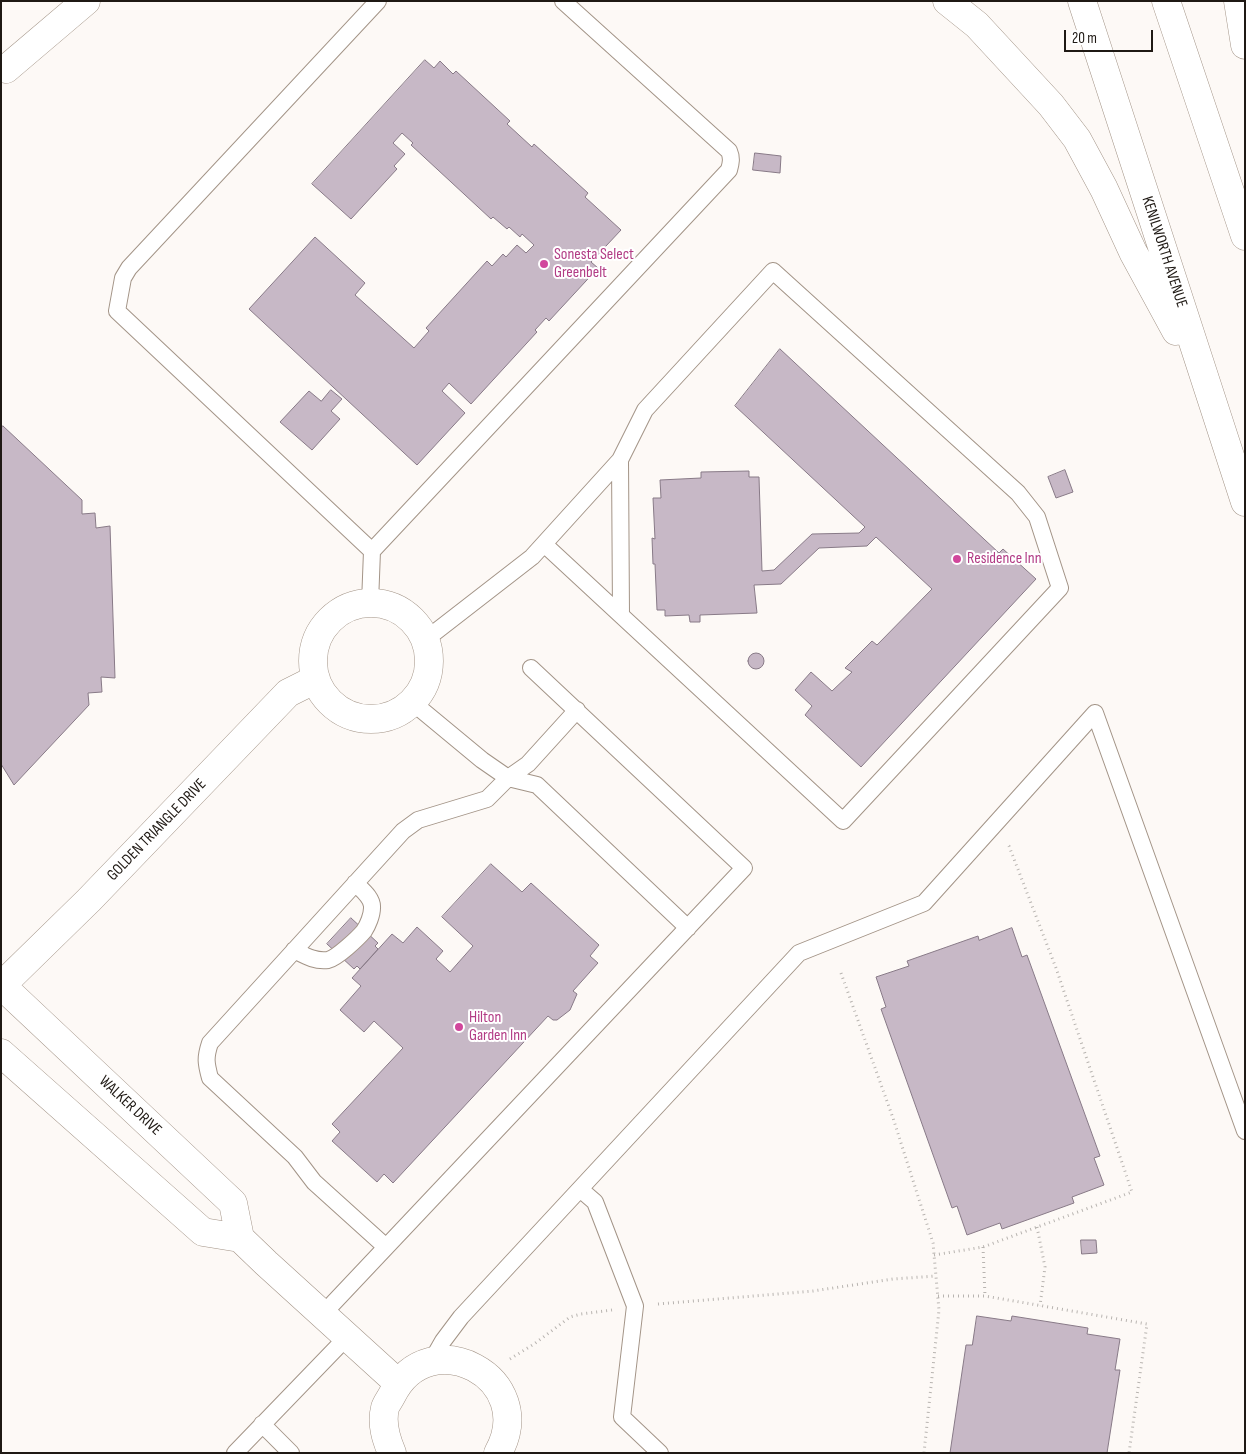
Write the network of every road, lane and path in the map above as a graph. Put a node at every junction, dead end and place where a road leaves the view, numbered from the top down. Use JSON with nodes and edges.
{"nodes":[{"id":1,"x":66,"y":1,"type":"edge"},
{"id":2,"x":86,"y":1,"type":"edge"},
{"id":3,"x":378,"y":1,"type":"edge"},
{"id":4,"x":563,"y":1,"type":"edge"},
{"id":5,"x":947,"y":1,"type":"edge"},
{"id":6,"x":1082,"y":1,"type":"edge"},
{"id":7,"x":1166,"y":1,"type":"edge"},
{"id":8,"x":1238,"y":1,"type":"edge"},
{"id":9,"x":1245,"y":44,"type":"edge"},
{"id":10,"x":4,"y":71,"type":"edge"},
{"id":11,"x":1245,"y":236,"type":"edge"},
{"id":12,"x":1207,"y":386,"type":"junction"},
{"id":13,"x":620,"y":460,"type":"junction"},
{"id":14,"x":1245,"y":502,"type":"edge"},
{"id":15,"x":544,"y":544,"type":"junction"},
{"id":16,"x":372,"y":551,"type":"junction"},
{"id":17,"x":370,"y":603,"type":"junction"},
{"id":18,"x":621,"y":615,"type":"junction"},
{"id":19,"x":425,"y":640,"type":"junction"},
{"id":20,"x":531,"y":668,"type":"dead end"},
{"id":21,"x":316,"y":679,"type":"junction"},
{"id":22,"x":412,"y":702,"type":"junction"},
{"id":23,"x":576,"y":710,"type":"junction"},
{"id":24,"x":508,"y":778,"type":"junction"},
{"id":25,"x":990,"y":829,"type":"junction"},
{"id":26,"x":355,"y":883,"type":"junction"},
{"id":27,"x":688,"y":928,"type":"junction"},
{"id":28,"x":294,"y":950,"type":"junction"},
{"id":29,"x":841,"y":973,"type":"dead end"},
{"id":30,"x":2,"y":985,"type":"edge"},
{"id":31,"x":1,"y":1053,"type":"edge"},
{"id":32,"x":1245,"y":1131,"type":"edge"},
{"id":33,"x":580,"y":1189,"type":"junction"},
{"id":34,"x":1037,"y":1227,"type":"junction"},
{"id":35,"x":240,"y":1238,"type":"junction"},
{"id":36,"x":386,"y":1247,"type":"junction"},
{"id":37,"x":983,"y":1247,"type":"junction"},
{"id":38,"x":934,"y":1255,"type":"junction"},
{"id":39,"x":936,"y":1276,"type":"junction"},
{"id":40,"x":938,"y":1296,"type":"junction"},
{"id":41,"x":985,"y":1296,"type":"junction"},
{"id":42,"x":635,"y":1306,"type":"junction"},
{"id":43,"x":1040,"y":1306,"type":"junction"},
{"id":44,"x":322,"y":1315,"type":"junction"},
{"id":45,"x":347,"y":1337,"type":"junction"},
{"id":46,"x":507,"y":1360,"type":"dead end"},
{"id":47,"x":431,"y":1362,"type":"junction"},
{"id":48,"x":398,"y":1383,"type":"junction"},
{"id":49,"x":262,"y":1424,"type":"junction"},
{"id":50,"x":235,"y":1453,"type":"edge"},
{"id":51,"x":291,"y":1453,"type":"edge"},
{"id":52,"x":392,"y":1453,"type":"edge"},
{"id":53,"x":498,"y":1453,"type":"edge"},
{"id":54,"x":660,"y":1453,"type":"edge"},
{"id":55,"x":924,"y":1453,"type":"edge"},
{"id":56,"x":1129,"y":1453,"type":"edge"}],
"edges":[{"from":1,"to":10,"type":"street"},
{"from":2,"to":10,"type":"street"},
{"from":3,"to":16,"type":"lane"},
{"from":4,"to":16,"type":"lane"},
{"from":5,"to":12,"type":"street"},
{"from":6,"to":12,"type":"street","name":"KENILWORTH AVENUE"},
{"from":7,"to":11,"type":"street"},
{"from":8,"to":9,"type":"street"},
{"from":12,"to":14,"type":"street","name":"KENILWORTH AVENUE"},
{"from":13,"to":15,"type":"lane"},
{"from":13,"to":18,"type":"lane"},
{"from":13,"to":18,"type":"lane"},
{"from":15,"to":18,"type":"lane"},
{"from":15,"to":19,"type":"lane"},
{"from":16,"to":17,"type":"lane"},
{"from":17,"to":19,"type":"street"},
{"from":17,"to":21,"type":"street"},
{"from":19,"to":22,"type":"street"},
{"from":20,"to":23,"type":"lane"},
{"from":21,"to":22,"type":"street"},
{"from":21,"to":30,"type":"street","name":"GOLDEN TRIANGLE DRIVE"},
{"from":22,"to":24,"type":"lane"},
{"from":23,"to":24,"type":"lane"},
{"from":23,"to":27,"type":"lane"},
{"from":24,"to":26,"type":"lane"},
{"from":24,"to":27,"type":"lane"},
{"from":25,"to":32,"type":"lane"},
{"from":25,"to":33,"type":"lane"},
{"from":25,"to":34,"type":"path"},
{"from":26,"to":28,"type":"lane"},
{"from":26,"to":28,"type":"lane"},
{"from":27,"to":36,"type":"lane"},
{"from":28,"to":36,"type":"lane"},
{"from":29,"to":38,"type":"path"},
{"from":30,"to":35,"type":"street","name":"WALKER DRIVE"},
{"from":31,"to":35,"type":"street"},
{"from":33,"to":42,"type":"lane"},
{"from":33,"to":47,"type":"lane"},
{"from":34,"to":37,"type":"path"},
{"from":34,"to":43,"type":"path"},
{"from":35,"to":44,"type":"street"},
{"from":36,"to":44,"type":"lane"},
{"from":37,"to":38,"type":"path"},
{"from":37,"to":41,"type":"path"},
{"from":38,"to":39,"type":"path"},
{"from":39,"to":40,"type":"path"},
{"from":39,"to":42,"type":"path"},
{"from":40,"to":41,"type":"path"},
{"from":40,"to":55,"type":"path"},
{"from":41,"to":43,"type":"path"},
{"from":42,"to":46,"type":"path"},
{"from":42,"to":54,"type":"lane"},
{"from":43,"to":56,"type":"path"},
{"from":44,"to":45,"type":"street"},
{"from":45,"to":48,"type":"street"},
{"from":45,"to":49,"type":"lane"},
{"from":47,"to":48,"type":"street"},
{"from":47,"to":53,"type":"street"},
{"from":48,"to":52,"type":"street"},
{"from":49,"to":50,"type":"lane"},
{"from":49,"to":51,"type":"lane"}]}
